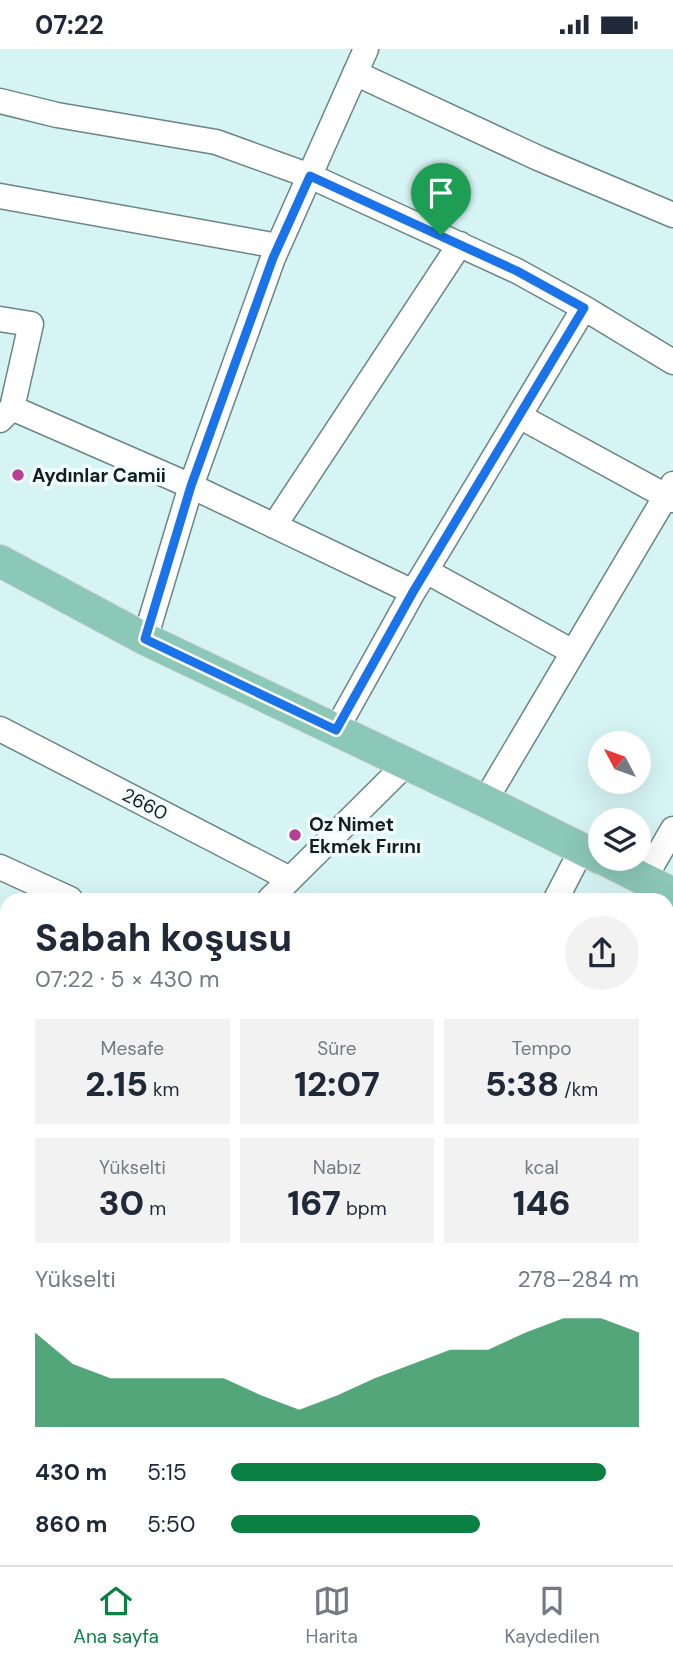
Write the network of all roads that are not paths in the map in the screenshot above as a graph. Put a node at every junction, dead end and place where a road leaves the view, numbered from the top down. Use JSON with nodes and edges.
{"nodes":[{"id":1,"x":366,"y":49,"type":"edge"},
{"id":2,"x":355,"y":73,"type":"junction"},
{"id":3,"x":0,"y":101,"type":"edge"},
{"id":4,"x":310,"y":176,"type":"junction"},
{"id":5,"x":0,"y":196,"type":"edge"},
{"id":6,"x":673,"y":215,"type":"edge"},
{"id":7,"x":460,"y":244,"type":"junction"},
{"id":8,"x":278,"y":246,"type":"junction"},
{"id":9,"x":584,"y":308,"type":"junction"},
{"id":10,"x":0,"y":319,"type":"edge"},
{"id":11,"x":673,"y":362,"type":"edge"},
{"id":12,"x":6,"y":414,"type":"edge"},
{"id":13,"x":519,"y":416,"type":"junction"},
{"id":14,"x":191,"y":486,"type":"junction"},
{"id":15,"x":670,"y":493,"type":"edge"},
{"id":16,"x":274,"y":526,"type":"junction"},
{"id":17,"x":0,"y":561,"type":"edge"},
{"id":18,"x":419,"y":581,"type":"junction"},
{"id":19,"x":145,"y":639,"type":"junction"},
{"id":20,"x":573,"y":652,"type":"junction"},
{"id":21,"x":0,"y":729,"type":"edge"},
{"id":22,"x":336,"y":730,"type":"junction"},
{"id":23,"x":407,"y":763,"type":"junction"},
{"id":24,"x":485,"y":801,"type":"junction"},
{"id":25,"x":673,"y":829,"type":"edge"},
{"id":26,"x":588,"y":852,"type":"edge"},
{"id":27,"x":588,"y":863,"type":"edge"},
{"id":28,"x":0,"y":867,"type":"edge"},
{"id":29,"x":628,"y":871,"type":"edge"},
{"id":30,"x":290,"y":879,"type":"junction"},
{"id":31,"x":644,"y":879,"type":"junction"},
{"id":32,"x":57,"y":893,"type":"edge"},
{"id":33,"x":276,"y":893,"type":"edge"},
{"id":34,"x":560,"y":893,"type":"edge"},
{"id":35,"x":671,"y":893,"type":"edge"}],
"edges":[{"from":1,"to":2,"type":"street"},
{"from":2,"to":4,"type":"street"},
{"from":2,"to":6,"type":"street"},
{"from":3,"to":4,"type":"street"},
{"from":4,"to":7,"type":"street"},
{"from":4,"to":8,"type":"street"},
{"from":5,"to":8,"type":"street"},
{"from":7,"to":9,"type":"street"},
{"from":7,"to":16,"type":"street"},
{"from":8,"to":14,"type":"street"},
{"from":9,"to":11,"type":"street"},
{"from":9,"to":13,"type":"street"},
{"from":10,"to":12,"type":"street"},
{"from":12,"to":14,"type":"street"},
{"from":13,"to":15,"type":"street"},
{"from":13,"to":18,"type":"street"},
{"from":14,"to":16,"type":"street"},
{"from":14,"to":19,"type":"street"},
{"from":15,"to":20,"type":"street"},
{"from":16,"to":18,"type":"street"},
{"from":17,"to":19,"type":"main road"},
{"from":18,"to":20,"type":"street"},
{"from":18,"to":22,"type":"street"},
{"from":19,"to":22,"type":"main road"},
{"from":20,"to":24,"type":"street"},
{"from":21,"to":30,"type":"street","name":"2660"},
{"from":22,"to":23,"type":"main road"},
{"from":23,"to":24,"type":"main road"},
{"from":23,"to":30,"type":"street"},
{"from":24,"to":26,"type":"main road"},
{"from":25,"to":31,"type":"street"},
{"from":27,"to":34,"type":"street"},
{"from":28,"to":32,"type":"street"},
{"from":29,"to":31,"type":"main road"},
{"from":30,"to":33,"type":"street"},
{"from":31,"to":35,"type":"main road"}]}
